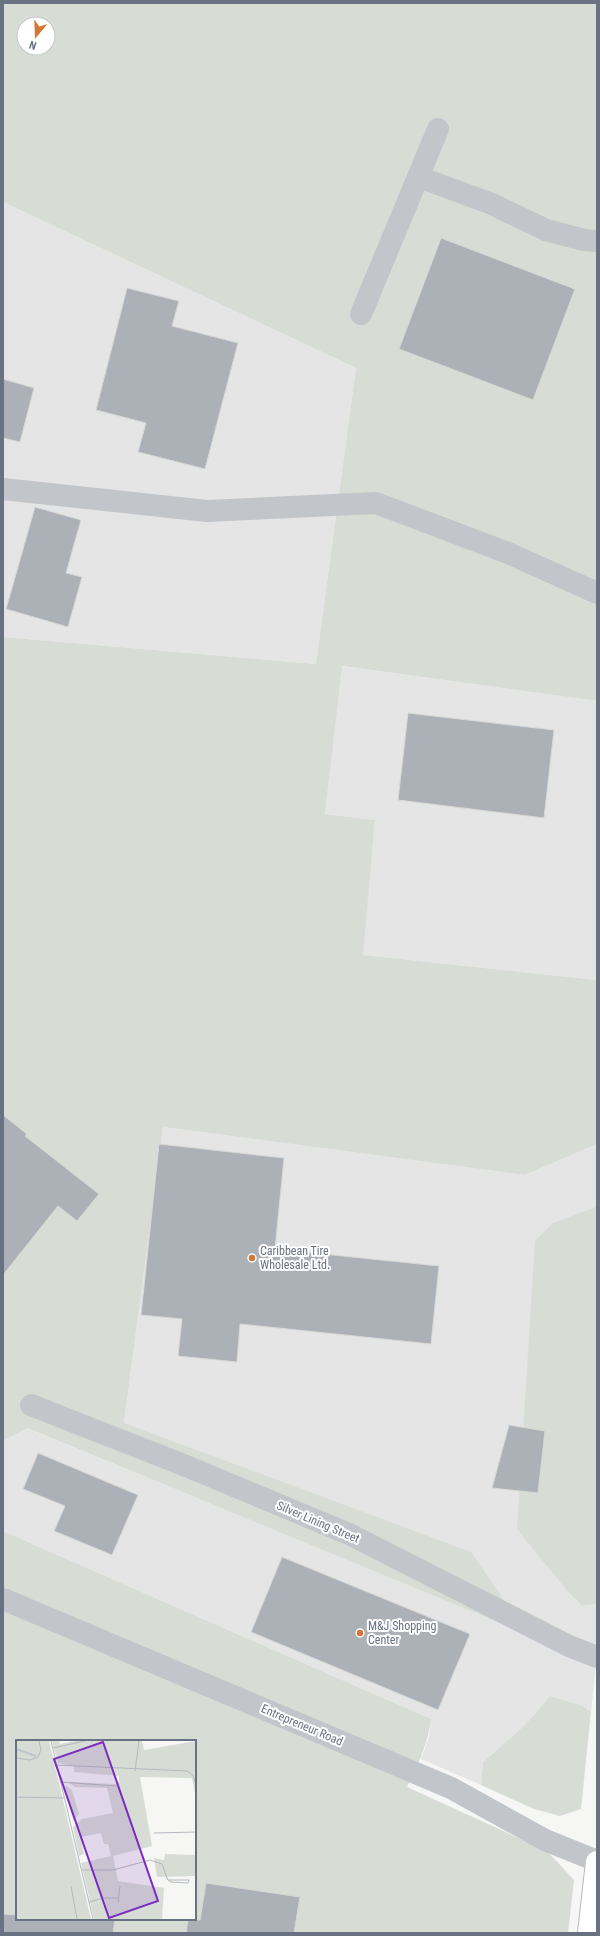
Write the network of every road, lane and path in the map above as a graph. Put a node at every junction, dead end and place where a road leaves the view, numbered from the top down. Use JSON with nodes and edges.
{"nodes":[{"id":1,"x":438,"y":130,"type":"dead end"},
{"id":2,"x":419,"y":177,"type":"junction"},
{"id":3,"x":597,"y":241,"type":"edge"},
{"id":4,"x":361,"y":314,"type":"dead end"},
{"id":5,"x":3,"y":489,"type":"edge"},
{"id":6,"x":597,"y":593,"type":"edge"},
{"id":7,"x":30,"y":1405,"type":"dead end"},
{"id":8,"x":3,"y":1599,"type":"edge"},
{"id":9,"x":597,"y":1657,"type":"edge"},
{"id":10,"x":597,"y":1861,"type":"edge"},
{"id":11,"x":589,"y":1933,"type":"edge"}],
"edges":[{"from":1,"to":2,"type":"street"},
{"from":2,"to":3,"type":"street"},
{"from":2,"to":4,"type":"street"},
{"from":5,"to":6,"type":"street"},
{"from":7,"to":9,"type":"street","name":"Silver Lining Street"},
{"from":8,"to":10,"type":"street","name":"Entrepreneur Road"},
{"from":10,"to":11,"type":"main road"}]}
